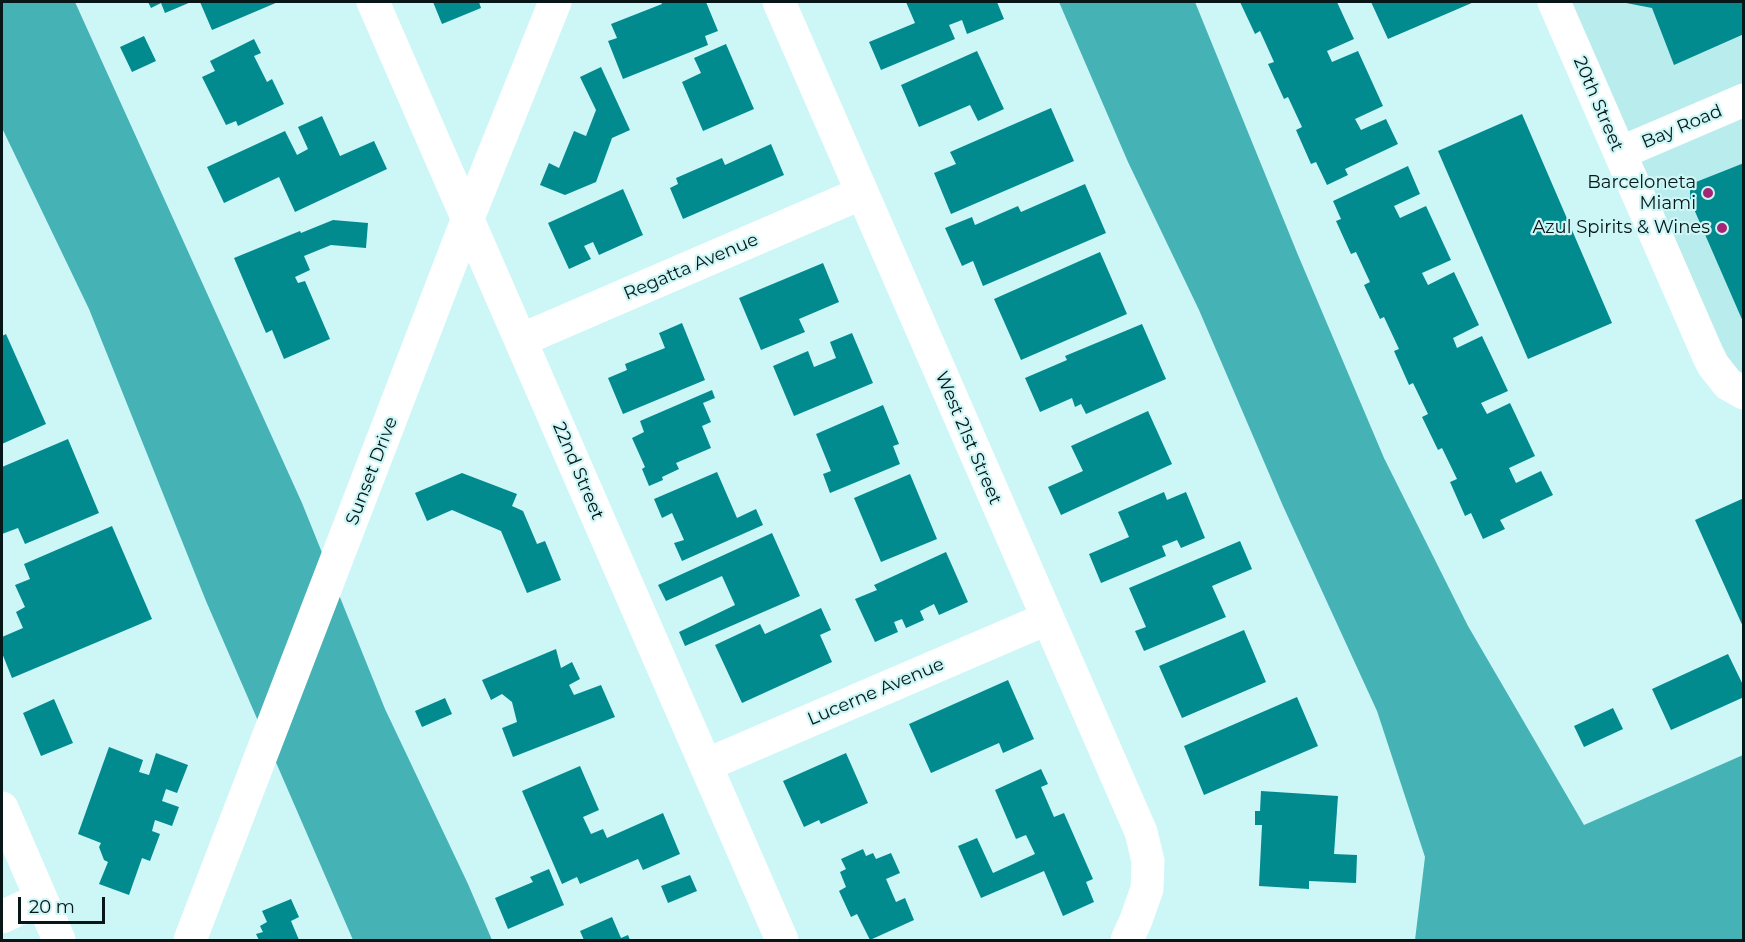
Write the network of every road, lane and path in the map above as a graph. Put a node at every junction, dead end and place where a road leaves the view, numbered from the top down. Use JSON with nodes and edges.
{"nodes":[{"id":1,"x":373,"y":2,"type":"edge"},
{"id":2,"x":555,"y":2,"type":"edge"},
{"id":3,"x":778,"y":2,"type":"edge"},
{"id":4,"x":1554,"y":2,"type":"edge"},
{"id":5,"x":1743,"y":100,"type":"edge"},
{"id":6,"x":1620,"y":153,"type":"junction"},
{"id":7,"x":862,"y":193,"type":"junction"},
{"id":8,"x":468,"y":219,"type":"junction"},
{"id":9,"x":521,"y":340,"type":"junction"},
{"id":10,"x":1743,"y":393,"type":"edge"},
{"id":11,"x":1046,"y":619,"type":"junction"},
{"id":12,"x":706,"y":765,"type":"junction"},
{"id":13,"x":2,"y":808,"type":"edge"},
{"id":14,"x":41,"y":899,"type":"junction"},
{"id":15,"x":2,"y":916,"type":"edge"},
{"id":16,"x":59,"y":940,"type":"edge"},
{"id":17,"x":190,"y":940,"type":"edge"},
{"id":18,"x":782,"y":940,"type":"edge"},
{"id":19,"x":1126,"y":940,"type":"edge"}],
"edges":[{"from":1,"to":8,"type":"street","name":"22nd Street"},
{"from":2,"to":8,"type":"street","name":"Sunset Drive"},
{"from":3,"to":7,"type":"street","name":"West 21st Street"},
{"from":4,"to":6,"type":"street","name":"20th Street"},
{"from":5,"to":6,"type":"street","name":"Bay Road"},
{"from":6,"to":10,"type":"street","name":"20th Street"},
{"from":7,"to":9,"type":"street","name":"Regatta Avenue"},
{"from":7,"to":11,"type":"street","name":"West 21st Street"},
{"from":8,"to":9,"type":"street","name":"22nd Street"},
{"from":8,"to":17,"type":"street","name":"Sunset Drive"},
{"from":9,"to":12,"type":"street","name":"22nd Street"},
{"from":11,"to":12,"type":"street","name":"Lucerne Avenue"},
{"from":11,"to":19,"type":"street","name":"West 21st Street"},
{"from":12,"to":18,"type":"street","name":"22nd Street"},
{"from":13,"to":14,"type":"street"},
{"from":14,"to":15,"type":"street"},
{"from":14,"to":16,"type":"street"}]}
